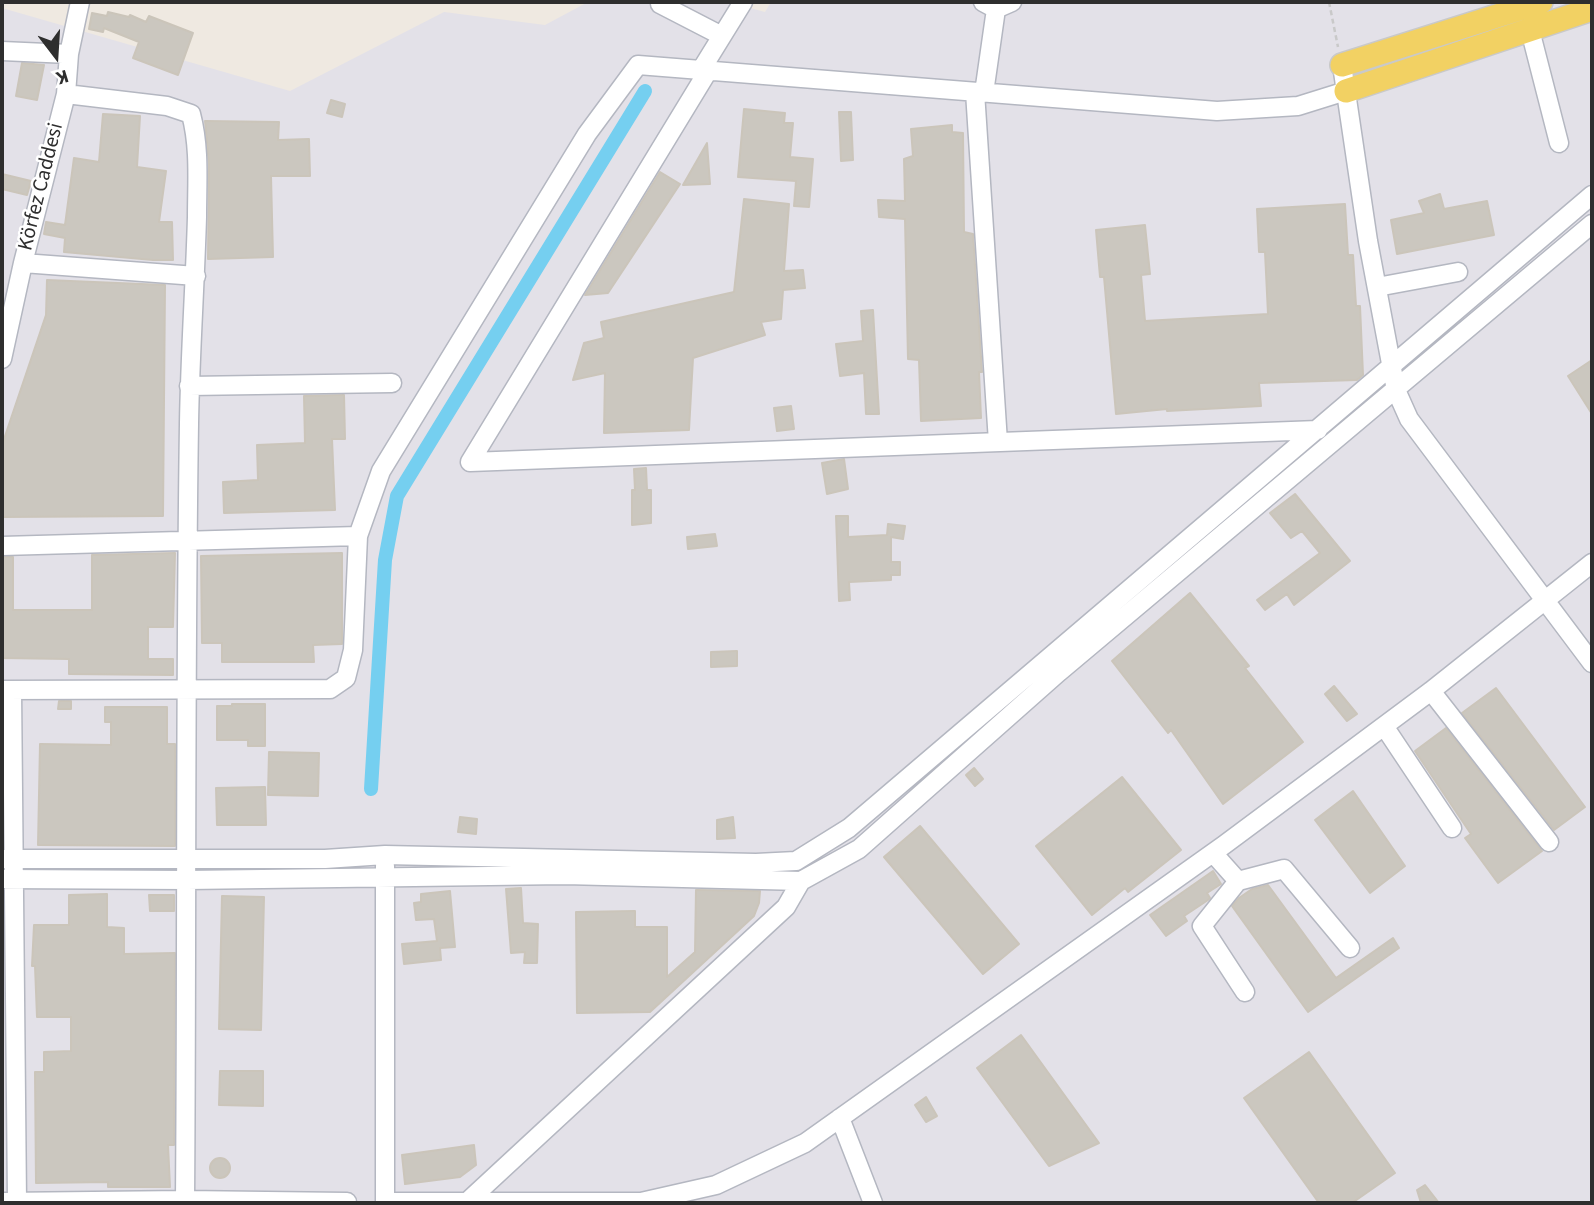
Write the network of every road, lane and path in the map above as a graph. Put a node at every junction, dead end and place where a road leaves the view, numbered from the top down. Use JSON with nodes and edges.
{"nodes":[{"id":1,"x":80,"y":2,"type":"edge"},
{"id":2,"x":743,"y":2,"type":"edge"},
{"id":3,"x":1329,"y":2,"type":"edge"},
{"id":4,"x":1541,"y":2,"type":"edge"},
{"id":5,"x":661,"y":3,"type":"edge"},
{"id":6,"x":997,"y":4,"type":"edge"},
{"id":7,"x":1592,"y":9,"type":"edge"},
{"id":8,"x":1530,"y":30,"type":"junction"},
{"id":9,"x":722,"y":36,"type":"junction"},
{"id":10,"x":2,"y":51,"type":"edge"},
{"id":11,"x":69,"y":54,"type":"junction"},
{"id":12,"x":1342,"y":65,"type":"junction"},
{"id":13,"x":705,"y":70,"type":"junction"},
{"id":14,"x":1346,"y":91,"type":"junction"},
{"id":15,"x":979,"y":92,"type":"junction"},
{"id":16,"x":66,"y":94,"type":"junction"},
{"id":17,"x":1559,"y":143,"type":"dead end"},
{"id":18,"x":1592,"y":195,"type":"edge"},
{"id":19,"x":1592,"y":224,"type":"edge"},
{"id":20,"x":23,"y":263,"type":"junction"},
{"id":21,"x":1458,"y":272,"type":"dead end"},
{"id":22,"x":195,"y":275,"type":"junction"},
{"id":23,"x":1377,"y":287,"type":"junction"},
{"id":24,"x":2,"y":359,"type":"edge"},
{"id":25,"x":1392,"y":367,"type":"junction"},
{"id":26,"x":392,"y":383,"type":"dead end"},
{"id":27,"x":189,"y":386,"type":"junction"},
{"id":28,"x":1396,"y":390,"type":"junction"},
{"id":29,"x":1315,"y":429,"type":"junction"},
{"id":30,"x":1341,"y":437,"type":"junction"},
{"id":31,"x":998,"y":442,"type":"junction"},
{"id":32,"x":358,"y":536,"type":"junction"},
{"id":33,"x":187,"y":540,"type":"junction"},
{"id":34,"x":2,"y":546,"type":"edge"},
{"id":35,"x":1592,"y":563,"type":"edge"},
{"id":36,"x":1545,"y":599,"type":"junction"},
{"id":37,"x":1592,"y":663,"type":"edge"},
{"id":38,"x":7,"y":690,"type":"edge"},
{"id":39,"x":185,"y":690,"type":"junction"},
{"id":40,"x":1431,"y":691,"type":"junction"},
{"id":41,"x":1384,"y":726,"type":"junction"},
{"id":42,"x":1451,"y":828,"type":"dead end"},
{"id":43,"x":1549,"y":842,"type":"dead end"},
{"id":44,"x":1213,"y":853,"type":"junction"},
{"id":45,"x":385,"y":855,"type":"junction"},
{"id":46,"x":8,"y":859,"type":"edge"},
{"id":47,"x":188,"y":860,"type":"junction"},
{"id":48,"x":386,"y":877,"type":"junction"},
{"id":49,"x":8,"y":879,"type":"edge"},
{"id":50,"x":187,"y":880,"type":"junction"},
{"id":51,"x":801,"y":881,"type":"junction"},
{"id":52,"x":1238,"y":881,"type":"junction"},
{"id":53,"x":1350,"y":948,"type":"dead end"},
{"id":54,"x":1245,"y":992,"type":"dead end"},
{"id":55,"x":840,"y":1118,"type":"junction"},
{"id":56,"x":706,"y":1196,"type":"edge"},
{"id":57,"x":185,"y":1200,"type":"junction"},
{"id":58,"x":9,"y":1202,"type":"edge"},
{"id":59,"x":347,"y":1202,"type":"edge"},
{"id":60,"x":467,"y":1202,"type":"edge"},
{"id":61,"x":385,"y":1203,"type":"edge"},
{"id":62,"x":873,"y":1203,"type":"edge"}],
"edges":[{"from":1,"to":11,"type":"street","name":"Körfez Caddesi"},
{"from":2,"to":9,"type":"street"},
{"from":3,"to":12,"type":"path"},
{"from":4,"to":12,"type":"main road"},
{"from":5,"to":9,"type":"street"},
{"from":6,"to":15,"type":"street"},
{"from":7,"to":8,"type":"main road"},
{"from":8,"to":14,"type":"main road"},
{"from":8,"to":17,"type":"street"},
{"from":9,"to":13,"type":"street"},
{"from":10,"to":11,"type":"street"},
{"from":11,"to":16,"type":"street","name":"Körfez Caddesi"},
{"from":12,"to":14,"type":"street"},
{"from":13,"to":15,"type":"street"},
{"from":13,"to":31,"type":"street"},
{"from":13,"to":32,"type":"street"},
{"from":14,"to":15,"type":"street"},
{"from":14,"to":23,"type":"street"},
{"from":15,"to":31,"type":"street"},
{"from":16,"to":20,"type":"street","name":"Körfez Caddesi"},
{"from":16,"to":22,"type":"street"},
{"from":18,"to":25,"type":"street"},
{"from":19,"to":28,"type":"street"},
{"from":20,"to":22,"type":"street"},
{"from":20,"to":24,"type":"street","name":"Körfez Caddesi"},
{"from":21,"to":23,"type":"street"},
{"from":22,"to":27,"type":"street"},
{"from":23,"to":25,"type":"street"},
{"from":25,"to":28,"type":"street"},
{"from":25,"to":29,"type":"street"},
{"from":26,"to":27,"type":"street"},
{"from":27,"to":33,"type":"street"},
{"from":28,"to":30,"type":"street"},
{"from":28,"to":36,"type":"street"},
{"from":29,"to":30,"type":"street"},
{"from":29,"to":31,"type":"street"},
{"from":29,"to":45,"type":"street"},
{"from":30,"to":51,"type":"street"},
{"from":32,"to":33,"type":"street"},
{"from":32,"to":39,"type":"street"},
{"from":33,"to":34,"type":"street"},
{"from":33,"to":39,"type":"street"},
{"from":35,"to":36,"type":"street"},
{"from":36,"to":37,"type":"street"},
{"from":36,"to":40,"type":"street"},
{"from":38,"to":39,"type":"street"},
{"from":38,"to":46,"type":"street"},
{"from":39,"to":47,"type":"street"},
{"from":40,"to":41,"type":"street"},
{"from":40,"to":43,"type":"street"},
{"from":41,"to":42,"type":"street"},
{"from":41,"to":44,"type":"street"},
{"from":44,"to":52,"type":"street"},
{"from":44,"to":55,"type":"street"},
{"from":45,"to":47,"type":"street"},
{"from":45,"to":48,"type":"street"},
{"from":46,"to":47,"type":"street"},
{"from":46,"to":49,"type":"street"},
{"from":47,"to":50,"type":"street"},
{"from":48,"to":50,"type":"street"},
{"from":48,"to":51,"type":"street"},
{"from":48,"to":61,"type":"street"},
{"from":49,"to":50,"type":"street"},
{"from":49,"to":58,"type":"street"},
{"from":50,"to":57,"type":"street"},
{"from":51,"to":60,"type":"street"},
{"from":52,"to":53,"type":"street"},
{"from":52,"to":54,"type":"street"},
{"from":55,"to":56,"type":"street"},
{"from":55,"to":62,"type":"street"},
{"from":56,"to":60,"type":"street"},
{"from":57,"to":58,"type":"street"},
{"from":57,"to":59,"type":"street"},
{"from":60,"to":61,"type":"street"}]}
